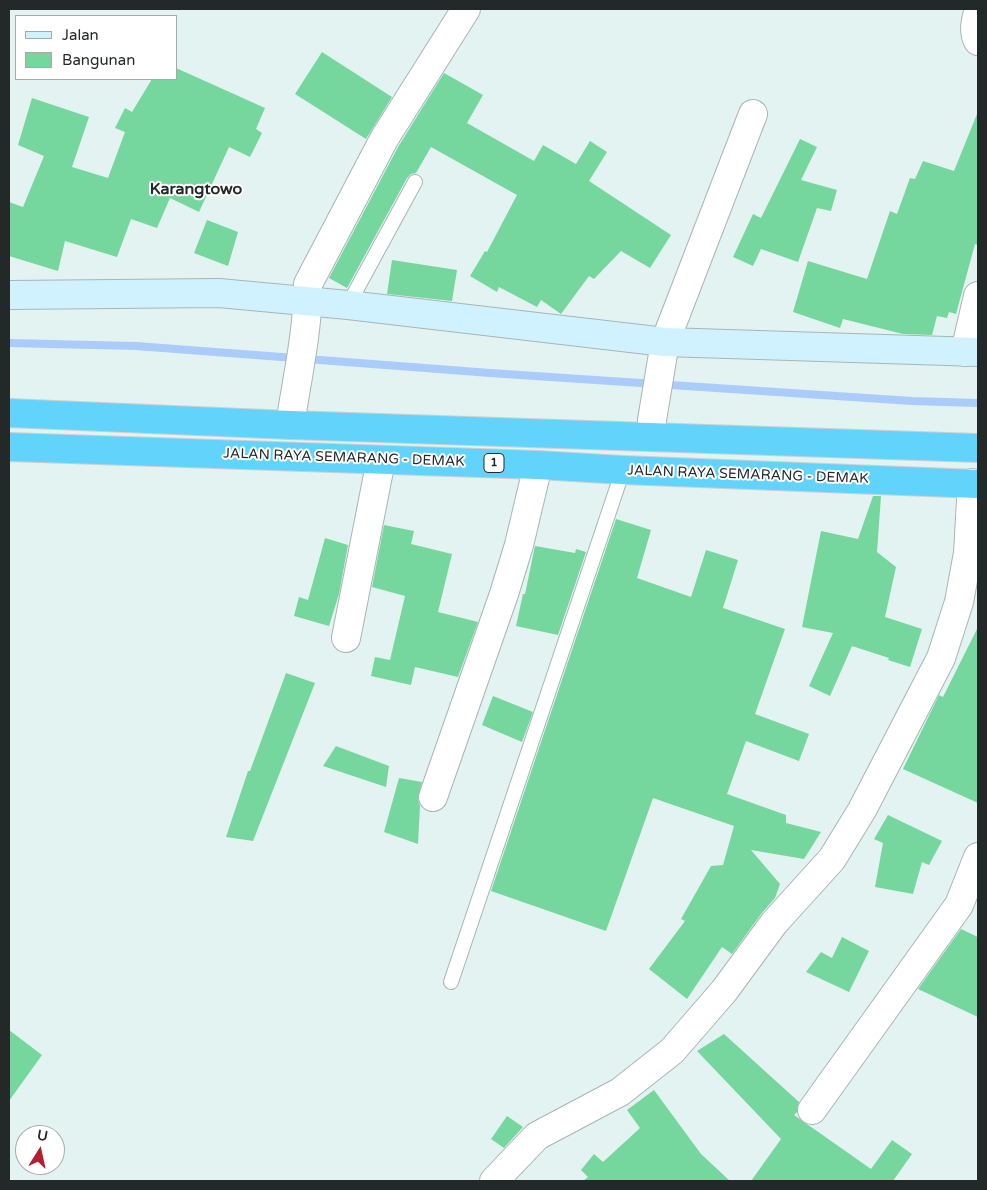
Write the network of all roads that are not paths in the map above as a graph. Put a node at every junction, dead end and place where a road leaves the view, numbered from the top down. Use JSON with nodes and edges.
{"nodes":[{"id":1,"x":466,"y":9,"type":"edge"},
{"id":2,"x":978,"y":13,"type":"edge"},
{"id":3,"x":978,"y":42,"type":"edge"},
{"id":4,"x":753,"y":114,"type":"dead end"},
{"id":5,"x":414,"y":182,"type":"dead end"},
{"id":6,"x":9,"y":295,"type":"edge"},
{"id":7,"x":978,"y":296,"type":"edge"},
{"id":8,"x":308,"y":302,"type":"junction"},
{"id":9,"x":348,"y":305,"type":"junction"},
{"id":10,"x":665,"y":346,"type":"junction"},
{"id":11,"x":972,"y":352,"type":"edge"},
{"id":12,"x":9,"y":413,"type":"edge"},
{"id":13,"x":290,"y":425,"type":"junction"},
{"id":14,"x":652,"y":428,"type":"junction"},
{"id":15,"x":796,"y":443,"type":"junction"},
{"id":16,"x":9,"y":447,"type":"edge"},
{"id":17,"x":978,"y":448,"type":"edge"},
{"id":18,"x":381,"y":460,"type":"junction"},
{"id":19,"x":538,"y":465,"type":"junction"},
{"id":20,"x":623,"y":470,"type":"junction"},
{"id":21,"x":794,"y":477,"type":"junction"},
{"id":22,"x":975,"y":484,"type":"edge"},
{"id":23,"x":346,"y":638,"type":"dead end"},
{"id":24,"x":433,"y":796,"type":"dead end"},
{"id":25,"x":978,"y":856,"type":"edge"},
{"id":26,"x":451,"y":982,"type":"dead end"},
{"id":27,"x":812,"y":1110,"type":"dead end"},
{"id":28,"x":494,"y":1181,"type":"edge"}],
"edges":[{"from":1,"to":8,"type":"street"},
{"from":2,"to":3,"type":"street"},
{"from":4,"to":10,"type":"street"},
{"from":5,"to":9,"type":"lane"},
{"from":6,"to":8,"type":"street"},
{"from":7,"to":11,"type":"street"},
{"from":8,"to":9,"type":"street"},
{"from":8,"to":13,"type":"street"},
{"from":9,"to":10,"type":"street"},
{"from":10,"to":11,"type":"street"},
{"from":10,"to":14,"type":"street"},
{"from":12,"to":13,"type":"highway"},
{"from":13,"to":14,"type":"highway"},
{"from":14,"to":15,"type":"highway"},
{"from":15,"to":17,"type":"highway"},
{"from":15,"to":21,"type":"highway"},
{"from":16,"to":18,"type":"highway","name":"JALAN RAYA SEMARANG - DEMAK","number":"1"},
{"from":18,"to":19,"type":"highway","name":"JALAN RAYA SEMARANG - DEMAK","number":"1"},
{"from":18,"to":23,"type":"street"},
{"from":19,"to":20,"type":"highway","name":"JALAN RAYA SEMARANG - DEMAK","number":"1"},
{"from":19,"to":24,"type":"street"},
{"from":20,"to":21,"type":"highway","name":"JALAN RAYA SEMARANG - DEMAK","number":"1"},
{"from":20,"to":26,"type":"lane"},
{"from":21,"to":22,"type":"highway","name":"JALAN RAYA SEMARANG - DEMAK","number":"1"},
{"from":22,"to":28,"type":"street"},
{"from":25,"to":27,"type":"street"}]}
